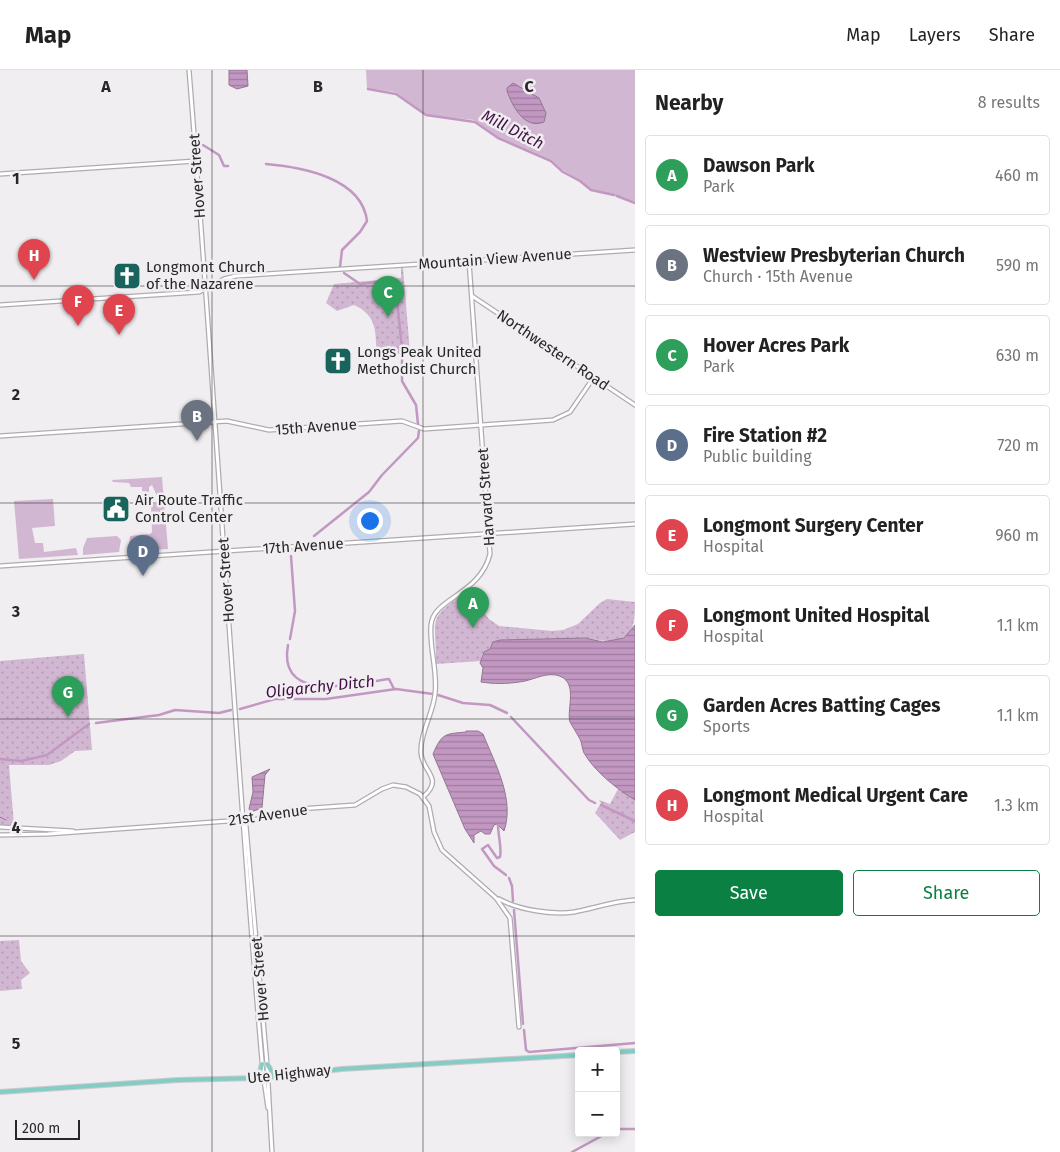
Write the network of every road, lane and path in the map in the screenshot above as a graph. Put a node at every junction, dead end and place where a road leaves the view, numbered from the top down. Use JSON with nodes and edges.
{"nodes":[{"id":1,"x":189,"y":70,"type":"edge"},
{"id":2,"x":196,"y":161,"type":"junction"},
{"id":3,"x":0,"y":174,"type":"edge"},
{"id":4,"x":635,"y":250,"type":"edge"},
{"id":5,"x":469,"y":261,"type":"junction"},
{"id":6,"x":205,"y":290,"type":"junction"},
{"id":7,"x":472,"y":295,"type":"junction"},
{"id":8,"x":0,"y":305,"type":"edge"},
{"id":9,"x":594,"y":378,"type":"junction"},
{"id":10,"x":635,"y":405,"type":"edge"},
{"id":11,"x":215,"y":422,"type":"junction"},
{"id":12,"x":481,"y":425,"type":"junction"},
{"id":13,"x":0,"y":436,"type":"edge"},
{"id":14,"x":635,"y":524,"type":"edge"},
{"id":15,"x":489,"y":533,"type":"junction"},
{"id":16,"x":225,"y":551,"type":"junction"},
{"id":17,"x":0,"y":566,"type":"edge"},
{"id":18,"x":423,"y":797,"type":"junction"},
{"id":19,"x":243,"y":820,"type":"junction"},
{"id":20,"x":0,"y":827,"type":"edge"},
{"id":21,"x":74,"y":831,"type":"junction"},
{"id":22,"x":0,"y":835,"type":"edge"},
{"id":23,"x":496,"y":898,"type":"junction"},
{"id":24,"x":635,"y":900,"type":"edge"},
{"id":25,"x":519,"y":1027,"type":"dead end"},
{"id":26,"x":635,"y":1051,"type":"edge"},
{"id":27,"x":620,"y":1052,"type":"edge"},
{"id":28,"x":575,"y":1055,"type":"edge"},
{"id":29,"x":264,"y":1064,"type":"junction"},
{"id":30,"x":288,"y":1076,"type":"junction"},
{"id":31,"x":266,"y":1078,"type":"junction"},
{"id":32,"x":242,"y":1079,"type":"junction"},
{"id":33,"x":0,"y":1092,"type":"edge"},
{"id":34,"x":272,"y":1152,"type":"edge"}],
"edges":[{"from":1,"to":2,"type":"street","name":"Hover Street"},
{"from":2,"to":3,"type":"street"},
{"from":2,"to":6,"type":"street","name":"Hover Street"},
{"from":4,"to":5,"type":"street","name":"Mountain View Avenue"},
{"from":5,"to":6,"type":"street","name":"Mountain View Avenue"},
{"from":5,"to":7,"type":"street","name":"Harvard Street"},
{"from":6,"to":8,"type":"street","name":"Mountain View Avenue"},
{"from":6,"to":11,"type":"street","name":"Hover Street"},
{"from":7,"to":9,"type":"street","name":"Northwestern Road"},
{"from":7,"to":12,"type":"street","name":"Harvard Street"},
{"from":9,"to":10,"type":"street","name":"Northwestern Road"},
{"from":9,"to":12,"type":"street","name":"15th Avenue"},
{"from":11,"to":12,"type":"street","name":"15th Avenue"},
{"from":11,"to":13,"type":"street","name":"15th Avenue"},
{"from":11,"to":16,"type":"street","name":"Hover Street"},
{"from":12,"to":15,"type":"street","name":"Harvard Street"},
{"from":14,"to":15,"type":"street","name":"17th Avenue"},
{"from":15,"to":16,"type":"street","name":"17th Avenue"},
{"from":15,"to":18,"type":"street","name":"Harvard Street"},
{"from":16,"to":17,"type":"street","name":"17th Avenue"},
{"from":16,"to":19,"type":"street","name":"Hover Street"},
{"from":18,"to":19,"type":"street","name":"21st Avenue"},
{"from":18,"to":23,"type":"street"},
{"from":19,"to":21,"type":"street","name":"21st Avenue"},
{"from":19,"to":29,"type":"street","name":"Hover Street"},
{"from":20,"to":21,"type":"street","name":"21st Avenue"},
{"from":21,"to":22,"type":"street","name":"21st Avenue"},
{"from":23,"to":24,"type":"street"},
{"from":23,"to":25,"type":"street"},
{"from":26,"to":27,"type":"main road"},
{"from":28,"to":30,"type":"main road","name":"Ute Highway"},
{"from":29,"to":30,"type":"main road"},
{"from":29,"to":31,"type":"street","name":"Hover Street"},
{"from":29,"to":32,"type":"main road"},
{"from":30,"to":31,"type":"main road","name":"Ute Highway"},
{"from":31,"to":32,"type":"main road","name":"Ute Highway"},
{"from":31,"to":34,"type":"street","name":"Hover Street"},
{"from":32,"to":33,"type":"main road","name":"Ute Highway"}]}
